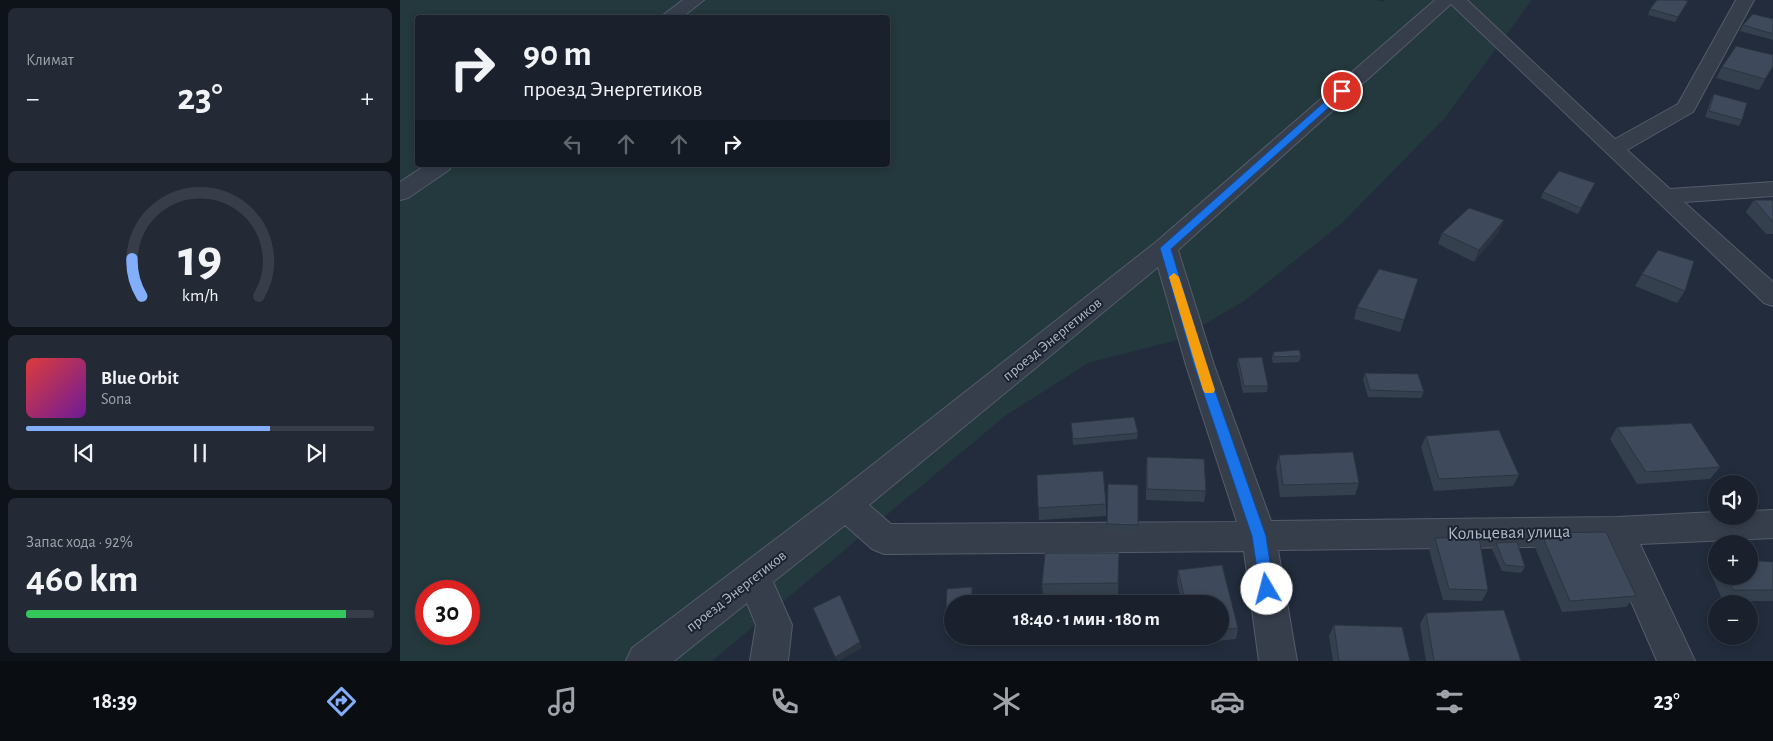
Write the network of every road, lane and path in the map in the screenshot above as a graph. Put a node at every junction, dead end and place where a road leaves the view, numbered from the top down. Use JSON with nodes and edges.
{"nodes":[{"id":1,"x":695,"y":0,"type":"edge"},
{"id":2,"x":1446,"y":0,"type":"edge"},
{"id":3,"x":1457,"y":0,"type":"edge"},
{"id":4,"x":1745,"y":0,"type":"edge"},
{"id":5,"x":672,"y":15,"type":"edge"},
{"id":6,"x":1613,"y":149,"type":"junction"},
{"id":7,"x":438,"y":167,"type":"edge"},
{"id":8,"x":1773,"y":189,"type":"edge"},
{"id":9,"x":400,"y":193,"type":"edge"},
{"id":10,"x":1664,"y":196,"type":"junction"},
{"id":11,"x":1165,"y":248,"type":"junction"},
{"id":12,"x":1773,"y":296,"type":"edge"},
{"id":13,"x":846,"y":505,"type":"junction"},
{"id":14,"x":1773,"y":524,"type":"edge"},
{"id":15,"x":1617,"y":531,"type":"junction"},
{"id":16,"x":1259,"y":536,"type":"junction"},
{"id":17,"x":754,"y":577,"type":"junction"},
{"id":18,"x":646,"y":661,"type":"edge"},
{"id":19,"x":769,"y":661,"type":"edge"},
{"id":20,"x":1278,"y":661,"type":"edge"},
{"id":21,"x":1676,"y":661,"type":"edge"}],
"edges":[{"from":1,"to":5,"type":"street"},
{"from":2,"to":11,"type":"street","name":"проезд Энергетиков"},
{"from":3,"to":6,"type":"street"},
{"from":4,"to":6,"type":"street"},
{"from":6,"to":10,"type":"street"},
{"from":7,"to":9,"type":"street"},
{"from":8,"to":10,"type":"street"},
{"from":10,"to":12,"type":"street"},
{"from":11,"to":13,"type":"street","name":"проезд Энергетиков"},
{"from":11,"to":16,"type":"street"},
{"from":13,"to":16,"type":"street","name":"Кольцевая улица"},
{"from":13,"to":17,"type":"street","name":"проезд Энергетиков"},
{"from":14,"to":15,"type":"street","name":"Кольцевая улица"},
{"from":15,"to":16,"type":"street","name":"Кольцевая улица"},
{"from":15,"to":21,"type":"street"},
{"from":16,"to":20,"type":"street"},
{"from":17,"to":18,"type":"street","name":"проезд Энергетиков"},
{"from":17,"to":19,"type":"street"}]}
